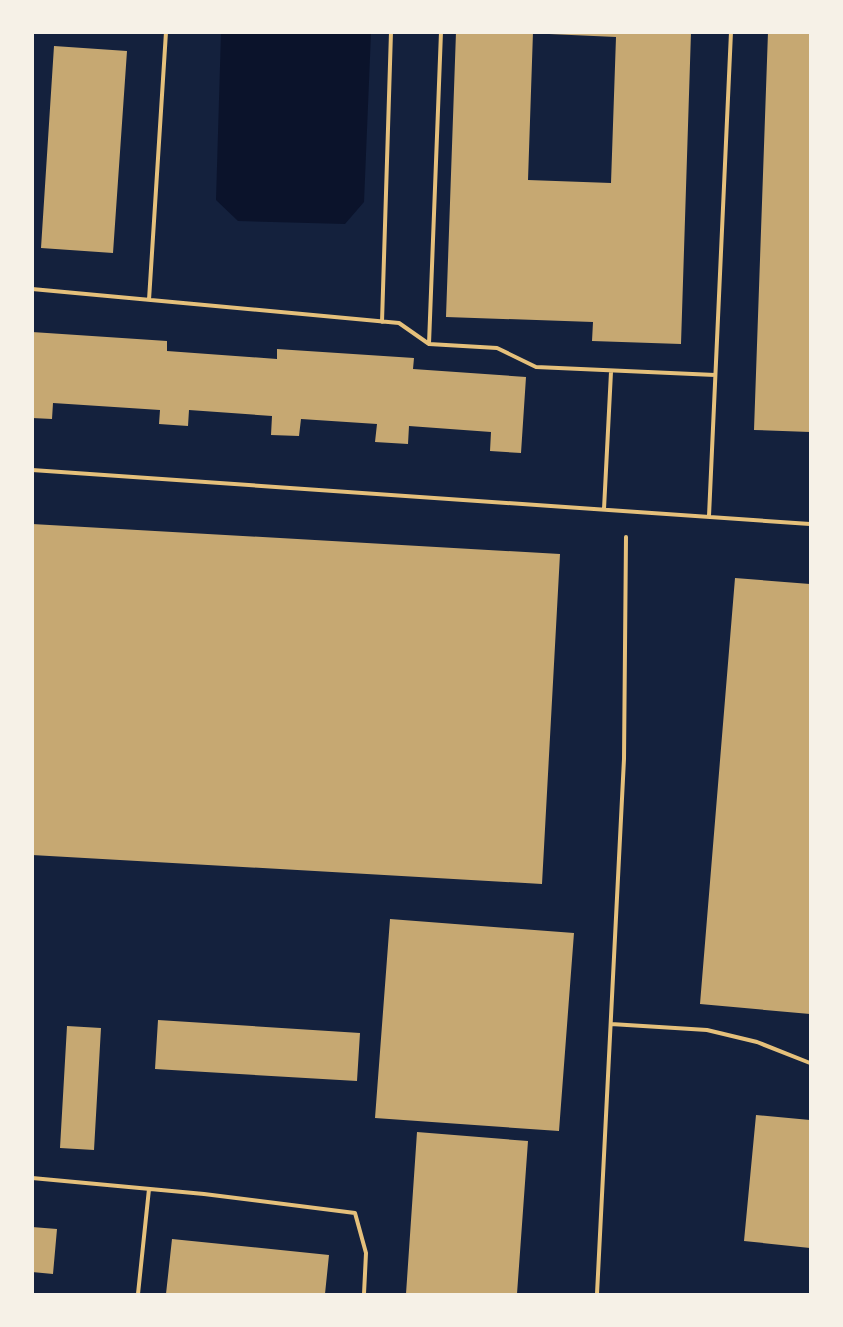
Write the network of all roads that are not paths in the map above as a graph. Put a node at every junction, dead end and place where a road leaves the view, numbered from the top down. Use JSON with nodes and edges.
{"nodes":[{"id":1,"x":166,"y":32,"type":"edge"},
{"id":2,"x":391,"y":32,"type":"edge"},
{"id":3,"x":441,"y":32,"type":"edge"},
{"id":4,"x":731,"y":32,"type":"edge"},
{"id":5,"x":32,"y":289,"type":"edge"},
{"id":6,"x":149,"y":300,"type":"junction"},
{"id":7,"x":382,"y":322,"type":"junction"},
{"id":8,"x":429,"y":344,"type":"junction"},
{"id":9,"x":611,"y":372,"type":"junction"},
{"id":10,"x":715,"y":375,"type":"junction"},
{"id":11,"x":32,"y":470,"type":"edge"},
{"id":12,"x":604,"y":509,"type":"junction"},
{"id":13,"x":709,"y":516,"type":"junction"},
{"id":14,"x":810,"y":524,"type":"edge"},
{"id":15,"x":626,"y":537,"type":"dead end"},
{"id":16,"x":611,"y":1024,"type":"junction"},
{"id":17,"x":810,"y":1063,"type":"edge"},
{"id":18,"x":32,"y":1178,"type":"edge"},
{"id":19,"x":149,"y":1189,"type":"junction"},
{"id":20,"x":138,"y":1294,"type":"edge"},
{"id":21,"x":364,"y":1294,"type":"edge"},
{"id":22,"x":598,"y":1294,"type":"edge"}],
"edges":[{"from":1,"to":6,"type":"lane"},
{"from":2,"to":7,"type":"lane"},
{"from":3,"to":8,"type":"lane"},
{"from":4,"to":10,"type":"lane"},
{"from":5,"to":6,"type":"lane"},
{"from":6,"to":7,"type":"lane"},
{"from":7,"to":8,"type":"lane"},
{"from":8,"to":9,"type":"lane"},
{"from":9,"to":10,"type":"lane"},
{"from":9,"to":12,"type":"lane"},
{"from":10,"to":13,"type":"lane"},
{"from":11,"to":12,"type":"lane"},
{"from":12,"to":13,"type":"lane"},
{"from":13,"to":14,"type":"lane"},
{"from":15,"to":16,"type":"lane"},
{"from":16,"to":17,"type":"lane"},
{"from":16,"to":22,"type":"lane"},
{"from":18,"to":19,"type":"lane"},
{"from":19,"to":20,"type":"lane"},
{"from":19,"to":21,"type":"lane"}]}
